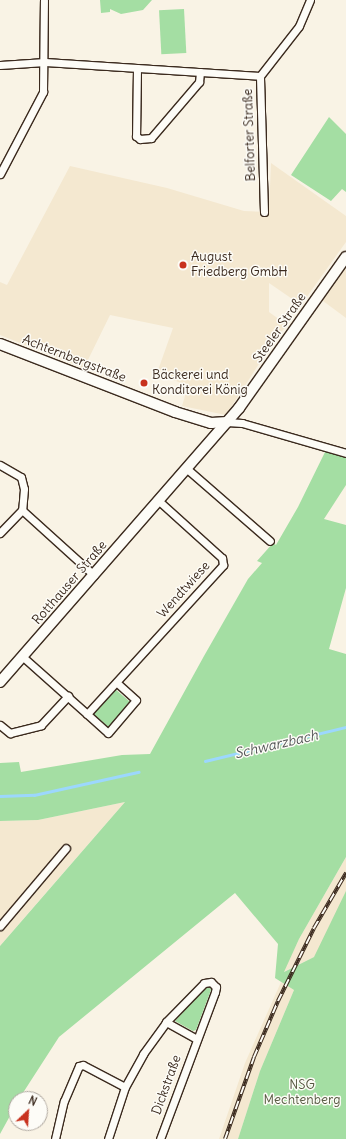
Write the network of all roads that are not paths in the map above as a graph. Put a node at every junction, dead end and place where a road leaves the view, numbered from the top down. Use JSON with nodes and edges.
{"nodes":[{"id":1,"x":44,"y":0,"type":"edge"},
{"id":2,"x":310,"y":0,"type":"edge"},
{"id":3,"x":45,"y":62,"type":"junction"},
{"id":4,"x":0,"y":65,"type":"edge"},
{"id":5,"x":138,"y":68,"type":"junction"},
{"id":6,"x":200,"y":72,"type":"junction"},
{"id":7,"x":260,"y":76,"type":"junction"},
{"id":8,"x":0,"y":174,"type":"edge"},
{"id":9,"x":264,"y":212,"type":"dead end"},
{"id":10,"x":346,"y":257,"type":"edge"},
{"id":11,"x":0,"y":344,"type":"edge"},
{"id":12,"x":227,"y":422,"type":"junction"},
{"id":13,"x":346,"y":454,"type":"edge"},
{"id":14,"x":0,"y":465,"type":"edge"},
{"id":15,"x":186,"y":468,"type":"junction"},
{"id":16,"x":159,"y":501,"type":"junction"},
{"id":17,"x":22,"y":510,"type":"junction"},
{"id":18,"x":0,"y":533,"type":"edge"},
{"id":19,"x":270,"y":541,"type":"dead end"},
{"id":20,"x":94,"y":575,"type":"junction"},
{"id":21,"x":22,"y":657,"type":"junction"},
{"id":22,"x":0,"y":682,"type":"edge"},
{"id":23,"x":117,"y":683,"type":"junction"},
{"id":24,"x":68,"y":696,"type":"junction"},
{"id":25,"x":87,"y":714,"type":"junction"},
{"id":26,"x":0,"y":725,"type":"edge"},
{"id":27,"x":66,"y":848,"type":"dead end"},
{"id":28,"x":0,"y":926,"type":"edge"},
{"id":29,"x":166,"y":1022,"type":"junction"},
{"id":30,"x":197,"y":1039,"type":"junction"},
{"id":31,"x":126,"y":1087,"type":"junction"},
{"id":32,"x":54,"y":1139,"type":"edge"},
{"id":33,"x":108,"y":1139,"type":"edge"},
{"id":34,"x":160,"y":1139,"type":"edge"}],
"edges":[{"from":1,"to":3,"type":"street"},
{"from":2,"to":7,"type":"street","name":"Belforter Straße"},
{"from":3,"to":4,"type":"street"},
{"from":3,"to":5,"type":"street"},
{"from":3,"to":8,"type":"street"},
{"from":5,"to":6,"type":"street"},
{"from":5,"to":6,"type":"street"},
{"from":6,"to":7,"type":"street"},
{"from":7,"to":9,"type":"street","name":"Belforter Straße"},
{"from":10,"to":12,"type":"main road","name":"Steeler Straße"},
{"from":11,"to":12,"type":"main road","name":"Achternbergstraße"},
{"from":12,"to":13,"type":"street","name":"Achternbergstraße"},
{"from":12,"to":15,"type":"main road","name":"Steeler Straße"},
{"from":14,"to":17,"type":"street"},
{"from":15,"to":16,"type":"main road","name":"Steeler Straße"},
{"from":15,"to":19,"type":"street"},
{"from":16,"to":20,"type":"main road","name":"Rotthauser Straße"},
{"from":16,"to":23,"type":"street","name":"Wendtwiese"},
{"from":17,"to":18,"type":"street"},
{"from":17,"to":20,"type":"street"},
{"from":20,"to":21,"type":"main road","name":"Rotthauser Straße"},
{"from":21,"to":22,"type":"main road","name":"Rotthauser Straße"},
{"from":21,"to":24,"type":"street"},
{"from":23,"to":25,"type":"street","name":"Wendtwiese"},
{"from":23,"to":25,"type":"street"},
{"from":24,"to":25,"type":"street"},
{"from":24,"to":26,"type":"street"},
{"from":27,"to":28,"type":"street"},
{"from":29,"to":30,"type":"street"},
{"from":29,"to":30,"type":"street","name":"Dickstraße"},
{"from":29,"to":31,"type":"street"},
{"from":30,"to":34,"type":"street","name":"Dickstraße"},
{"from":31,"to":32,"type":"street"},
{"from":31,"to":33,"type":"street"}]}
